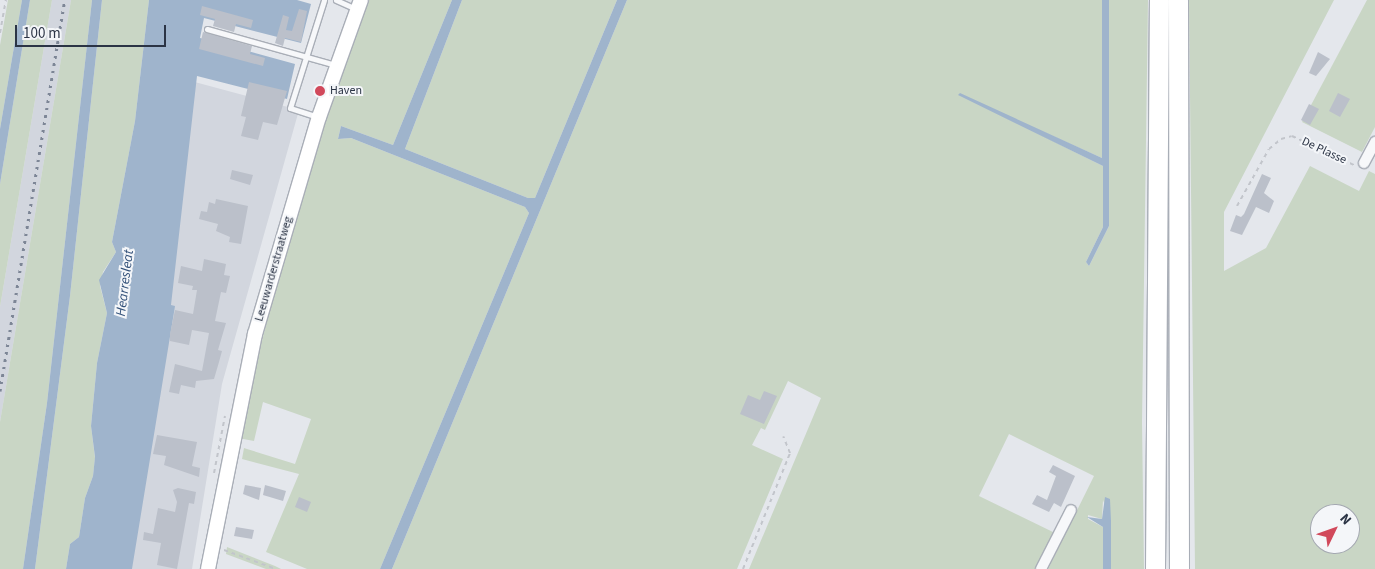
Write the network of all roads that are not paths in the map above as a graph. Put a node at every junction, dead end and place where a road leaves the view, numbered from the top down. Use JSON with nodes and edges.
{"nodes":[{"id":1,"x":324,"y":0,"type":"edge"},
{"id":2,"x":336,"y":0,"type":"edge"},
{"id":3,"x":1159,"y":0,"type":"edge"},
{"id":4,"x":1178,"y":0,"type":"edge"},
{"id":5,"x":359,"y":5,"type":"edge"},
{"id":6,"x":207,"y":29,"type":"dead end"},
{"id":7,"x":305,"y":55,"type":"junction"},
{"id":8,"x":336,"y":65,"type":"junction"},
{"id":9,"x":319,"y":117,"type":"junction"},
{"id":10,"x":1375,"y":142,"type":"edge"},
{"id":11,"x":1364,"y":163,"type":"road end"},
{"id":12,"x":1071,"y":510,"type":"dead end"},
{"id":13,"x":1156,"y":564,"type":"edge"},
{"id":14,"x":208,"y":569,"type":"edge"},
{"id":15,"x":1041,"y":569,"type":"edge"},
{"id":16,"x":1179,"y":569,"type":"edge"}],
"edges":[{"from":1,"to":7,"type":"lane"},
{"from":2,"to":5,"type":"lane"},
{"from":3,"to":13,"type":"highway"},
{"from":4,"to":16,"type":"highway"},
{"from":5,"to":8,"type":"street","name":"Leeuwarderstraatweg"},
{"from":6,"to":7,"type":"lane"},
{"from":7,"to":8,"type":"lane"},
{"from":7,"to":9,"type":"lane"},
{"from":8,"to":9,"type":"street","name":"Leeuwarderstraatweg"},
{"from":9,"to":14,"type":"street","name":"Leeuwarderstraatweg"},
{"from":10,"to":11,"type":"street","name":"De Plasse"},
{"from":12,"to":15,"type":"street"}]}
